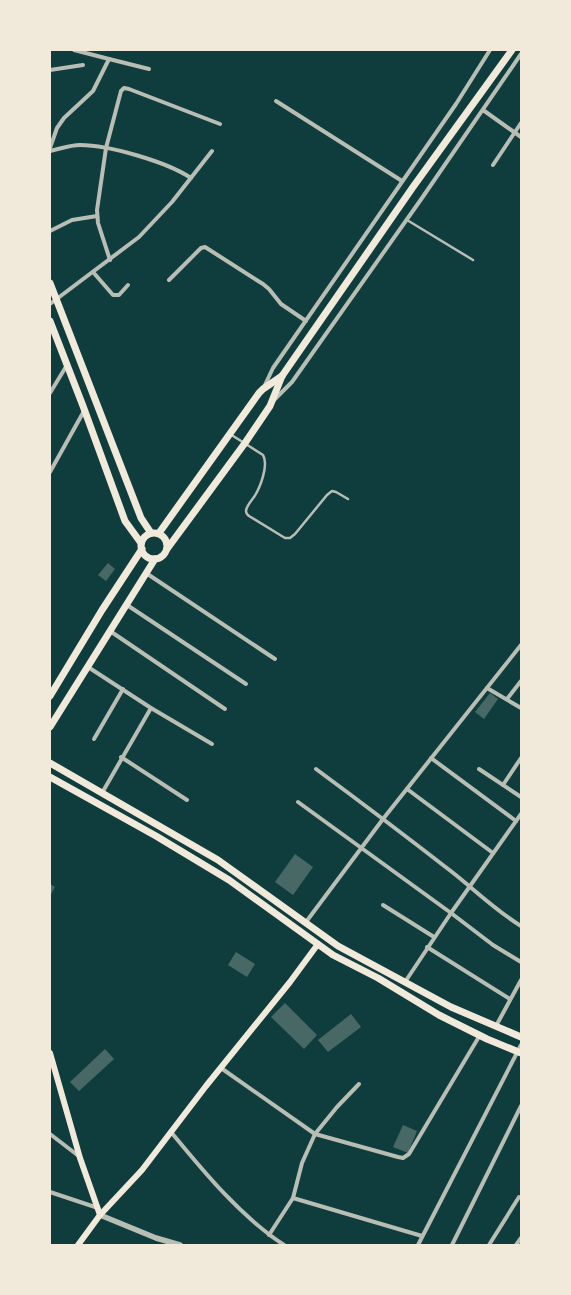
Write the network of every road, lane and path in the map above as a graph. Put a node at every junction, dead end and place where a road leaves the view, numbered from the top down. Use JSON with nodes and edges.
{"nodes":[{"id":1,"x":74,"y":50,"type":"edge"},
{"id":2,"x":490,"y":50,"type":"edge"},
{"id":3,"x":512,"y":50,"type":"edge"},
{"id":4,"x":521,"y":54,"type":"edge"},
{"id":5,"x":110,"y":59,"type":"junction"},
{"id":6,"x":83,"y":65,"type":"dead end"},
{"id":7,"x":149,"y":69,"type":"dead end"},
{"id":8,"x":50,"y":70,"type":"edge"},
{"id":9,"x":276,"y":101,"type":"dead end"},
{"id":10,"x":483,"y":110,"type":"junction"},
{"id":11,"x":521,"y":123,"type":"edge"},
{"id":12,"x":220,"y":124,"type":"dead end"},
{"id":13,"x":515,"y":132,"type":"junction"},
{"id":14,"x":521,"y":137,"type":"edge"},
{"id":15,"x":50,"y":148,"type":"edge"},
{"id":16,"x":106,"y":148,"type":"junction"},
{"id":17,"x":50,"y":151,"type":"edge"},
{"id":18,"x":212,"y":151,"type":"dead end"},
{"id":19,"x":493,"y":166,"type":"dead end"},
{"id":20,"x":191,"y":178,"type":"junction"},
{"id":21,"x":402,"y":181,"type":"junction"},
{"id":22,"x":97,"y":216,"type":"junction"},
{"id":23,"x":406,"y":220,"type":"junction"},
{"id":24,"x":50,"y":231,"type":"edge"},
{"id":25,"x":110,"y":260,"type":"junction"},
{"id":26,"x":473,"y":260,"type":"dead end"},
{"id":27,"x":93,"y":272,"type":"junction"},
{"id":28,"x":169,"y":280,"type":"dead end"},
{"id":29,"x":50,"y":283,"type":"edge"},
{"id":30,"x":128,"y":285,"type":"dead end"},
{"id":31,"x":53,"y":302,"type":"edge"},
{"id":32,"x":50,"y":321,"type":"edge"},
{"id":33,"x":306,"y":321,"type":"junction"},
{"id":34,"x":52,"y":333,"type":"edge"},
{"id":35,"x":67,"y":366,"type":"junction"},
{"id":36,"x":284,"y":374,"type":"junction"},
{"id":37,"x":263,"y":389,"type":"junction"},
{"id":38,"x":50,"y":393,"type":"edge"},
{"id":39,"x":274,"y":400,"type":"junction"},
{"id":40,"x":85,"y":410,"type":"junction"},
{"id":41,"x":100,"y":414,"type":"junction"},
{"id":42,"x":88,"y":419,"type":"junction"},
{"id":43,"x":230,"y":434,"type":"junction"},
{"id":44,"x":245,"y":443,"type":"junction"},
{"id":45,"x":50,"y":472,"type":"edge"},
{"id":46,"x":348,"y":499,"type":"dead end"},
{"id":47,"x":151,"y":533,"type":"junction"},
{"id":48,"x":159,"y":533,"type":"junction"},
{"id":49,"x":141,"y":546,"type":"junction"},
{"id":50,"x":167,"y":549,"type":"junction"},
{"id":51,"x":155,"y":559,"type":"junction"},
{"id":52,"x":146,"y":573,"type":"junction"},
{"id":53,"x":127,"y":605,"type":"junction"},
{"id":54,"x":110,"y":631,"type":"junction"},
{"id":55,"x":521,"y":645,"type":"edge"},
{"id":56,"x":274,"y":659,"type":"dead end"},
{"id":57,"x":88,"y":666,"type":"junction"},
{"id":58,"x":521,"y":680,"type":"edge"},
{"id":59,"x":246,"y":684,"type":"dead end"},
{"id":60,"x":487,"y":688,"type":"junction"},
{"id":61,"x":122,"y":689,"type":"junction"},
{"id":62,"x":50,"y":696,"type":"edge"},
{"id":63,"x":507,"y":700,"type":"junction"},
{"id":64,"x":151,"y":708,"type":"junction"},
{"id":65,"x":521,"y":708,"type":"edge"},
{"id":66,"x":225,"y":709,"type":"dead end"},
{"id":67,"x":50,"y":727,"type":"edge"},
{"id":68,"x":94,"y":739,"type":"dead end"},
{"id":69,"x":212,"y":744,"type":"dead end"},
{"id":70,"x":121,"y":757,"type":"junction"},
{"id":71,"x":431,"y":758,"type":"junction"},
{"id":72,"x":521,"y":758,"type":"edge"},
{"id":73,"x":50,"y":763,"type":"edge"},
{"id":74,"x":316,"y":769,"type":"dead end"},
{"id":75,"x":479,"y":769,"type":"dead end"},
{"id":76,"x":50,"y":777,"type":"edge"},
{"id":77,"x":503,"y":786,"type":"junction"},
{"id":78,"x":407,"y":789,"type":"junction"},
{"id":79,"x":102,"y":792,"type":"junction"},
{"id":80,"x":521,"y":797,"type":"edge"},
{"id":81,"x":187,"y":800,"type":"dead end"},
{"id":82,"x":298,"y":802,"type":"dead end"},
{"id":83,"x":521,"y":814,"type":"edge"},
{"id":84,"x":383,"y":819,"type":"junction"},
{"id":85,"x":516,"y":821,"type":"junction"},
{"id":86,"x":361,"y":848,"type":"junction"},
{"id":87,"x":493,"y":852,"type":"junction"},
{"id":88,"x":470,"y":886,"type":"junction"},
{"id":89,"x":383,"y":905,"type":"dead end"},
{"id":90,"x":451,"y":913,"type":"junction"},
{"id":91,"x":306,"y":922,"type":"junction"},
{"id":92,"x":521,"y":926,"type":"edge"},
{"id":93,"x":434,"y":937,"type":"junction"},
{"id":94,"x":318,"y":944,"type":"junction"},
{"id":95,"x":427,"y":947,"type":"junction"},
{"id":96,"x":521,"y":962,"type":"edge"},
{"id":97,"x":521,"y":980,"type":"edge"},
{"id":98,"x":405,"y":982,"type":"junction"},
{"id":99,"x":510,"y":999,"type":"junction"},
{"id":100,"x":496,"y":1026,"type":"junction"},
{"id":101,"x":480,"y":1035,"type":"junction"},
{"id":102,"x":521,"y":1038,"type":"edge"},
{"id":103,"x":520,"y":1050,"type":"edge"},
{"id":104,"x":50,"y":1053,"type":"edge"},
{"id":105,"x":221,"y":1068,"type":"junction"},
{"id":106,"x":359,"y":1084,"type":"dead end"},
{"id":107,"x":521,"y":1106,"type":"edge"},
{"id":108,"x":171,"y":1132,"type":"junction"},
{"id":109,"x":50,"y":1134,"type":"edge"},
{"id":110,"x":315,"y":1134,"type":"junction"},
{"id":111,"x":80,"y":1158,"type":"junction"},
{"id":112,"x":50,"y":1192,"type":"edge"},
{"id":113,"x":519,"y":1197,"type":"dead end"},
{"id":114,"x":293,"y":1198,"type":"junction"},
{"id":115,"x":98,"y":1208,"type":"junction"},
{"id":116,"x":100,"y":1215,"type":"junction"},
{"id":117,"x":270,"y":1235,"type":"junction"},
{"id":118,"x":422,"y":1236,"type":"junction"},
{"id":119,"x":521,"y":1238,"type":"edge"},
{"id":120,"x":78,"y":1245,"type":"edge"},
{"id":121,"x":180,"y":1245,"type":"edge"},
{"id":122,"x":284,"y":1245,"type":"edge"},
{"id":123,"x":418,"y":1245,"type":"edge"},
{"id":124,"x":452,"y":1245,"type":"edge"},
{"id":125,"x":489,"y":1245,"type":"edge"},
{"id":126,"x":516,"y":1245,"type":"edge"}],
"edges":[{"from":1,"to":5,"type":"street"},
{"from":2,"to":21,"type":"street"},
{"from":3,"to":36,"type":"main road"},
{"from":4,"to":10,"type":"street"},
{"from":5,"to":7,"type":"street"},
{"from":5,"to":15,"type":"street"},
{"from":6,"to":8,"type":"street"},
{"from":9,"to":21,"type":"street"},
{"from":10,"to":13,"type":"street"},
{"from":10,"to":23,"type":"street"},
{"from":11,"to":13,"type":"street"},
{"from":12,"to":16,"type":"street"},
{"from":13,"to":14,"type":"street"},
{"from":13,"to":19,"type":"street"},
{"from":16,"to":17,"type":"street"},
{"from":16,"to":20,"type":"street"},
{"from":16,"to":22,"type":"street"},
{"from":18,"to":20,"type":"street"},
{"from":20,"to":25,"type":"street"},
{"from":21,"to":33,"type":"street"},
{"from":22,"to":24,"type":"street"},
{"from":22,"to":25,"type":"street"},
{"from":23,"to":26,"type":"lane"},
{"from":23,"to":39,"type":"street"},
{"from":25,"to":27,"type":"street"},
{"from":27,"to":30,"type":"street"},
{"from":27,"to":31,"type":"street"},
{"from":28,"to":33,"type":"street"},
{"from":29,"to":31,"type":"main road"},
{"from":31,"to":41,"type":"main road"},
{"from":32,"to":34,"type":"main road"},
{"from":33,"to":37,"type":"street"},
{"from":34,"to":35,"type":"main road"},
{"from":35,"to":38,"type":"street"},
{"from":35,"to":40,"type":"main road"},
{"from":36,"to":37,"type":"main road"},
{"from":36,"to":39,"type":"main road"},
{"from":37,"to":43,"type":"main road"},
{"from":39,"to":44,"type":"main road"},
{"from":40,"to":42,"type":"main road"},
{"from":40,"to":45,"type":"street"},
{"from":41,"to":42,"type":"main road"},
{"from":41,"to":47,"type":"main road"},
{"from":42,"to":49,"type":"main road"},
{"from":43,"to":44,"type":"lane"},
{"from":43,"to":48,"type":"main road"},
{"from":44,"to":46,"type":"lane"},
{"from":44,"to":50,"type":"main road"},
{"from":47,"to":48,"type":"main road"},
{"from":47,"to":49,"type":"main road"},
{"from":48,"to":50,"type":"main road"},
{"from":49,"to":51,"type":"main road"},
{"from":49,"to":62,"type":"main road"},
{"from":50,"to":51,"type":"main road"},
{"from":51,"to":52,"type":"main road"},
{"from":52,"to":53,"type":"main road"},
{"from":52,"to":56,"type":"street"},
{"from":53,"to":54,"type":"main road"},
{"from":53,"to":59,"type":"street"},
{"from":54,"to":57,"type":"main road"},
{"from":54,"to":66,"type":"street"},
{"from":55,"to":60,"type":"street"},
{"from":57,"to":61,"type":"street"},
{"from":57,"to":67,"type":"main road"},
{"from":58,"to":63,"type":"street"},
{"from":60,"to":63,"type":"street"},
{"from":60,"to":71,"type":"street"},
{"from":61,"to":64,"type":"street"},
{"from":61,"to":68,"type":"street"},
{"from":63,"to":65,"type":"street"},
{"from":64,"to":69,"type":"street"},
{"from":64,"to":70,"type":"street"},
{"from":70,"to":79,"type":"street"},
{"from":70,"to":81,"type":"street"},
{"from":71,"to":78,"type":"street"},
{"from":71,"to":85,"type":"street"},
{"from":72,"to":77,"type":"street"},
{"from":73,"to":79,"type":"main road"},
{"from":74,"to":84,"type":"street"},
{"from":75,"to":77,"type":"street"},
{"from":76,"to":94,"type":"main road"},
{"from":77,"to":80,"type":"street"},
{"from":78,"to":84,"type":"street"},
{"from":78,"to":87,"type":"street"},
{"from":79,"to":91,"type":"main road"},
{"from":82,"to":86,"type":"street"},
{"from":83,"to":85,"type":"street"},
{"from":84,"to":86,"type":"street"},
{"from":84,"to":88,"type":"street"},
{"from":85,"to":87,"type":"street"},
{"from":86,"to":90,"type":"street"},
{"from":86,"to":91,"type":"street"},
{"from":87,"to":88,"type":"street"},
{"from":88,"to":90,"type":"street"},
{"from":88,"to":92,"type":"street"},
{"from":89,"to":93,"type":"street"},
{"from":90,"to":93,"type":"street"},
{"from":90,"to":96,"type":"street"},
{"from":91,"to":98,"type":"main road"},
{"from":93,"to":95,"type":"street"},
{"from":94,"to":101,"type":"main road"},
{"from":94,"to":105,"type":"main road"},
{"from":95,"to":98,"type":"street"},
{"from":95,"to":99,"type":"street"},
{"from":97,"to":99,"type":"street"},
{"from":98,"to":100,"type":"main road"},
{"from":99,"to":100,"type":"street"},
{"from":100,"to":102,"type":"main road"},
{"from":101,"to":103,"type":"main road"},
{"from":101,"to":110,"type":"street"},
{"from":103,"to":118,"type":"street"},
{"from":104,"to":111,"type":"main road"},
{"from":105,"to":108,"type":"main road"},
{"from":105,"to":110,"type":"street"},
{"from":106,"to":110,"type":"street"},
{"from":107,"to":124,"type":"street"},
{"from":108,"to":116,"type":"main road"},
{"from":108,"to":117,"type":"street"},
{"from":109,"to":111,"type":"street"},
{"from":110,"to":114,"type":"street"},
{"from":111,"to":115,"type":"main road"},
{"from":112,"to":115,"type":"street"},
{"from":113,"to":125,"type":"street"},
{"from":114,"to":117,"type":"street"},
{"from":114,"to":118,"type":"street"},
{"from":115,"to":116,"type":"main road"},
{"from":116,"to":120,"type":"main road"},
{"from":116,"to":121,"type":"street"},
{"from":117,"to":122,"type":"street"},
{"from":118,"to":123,"type":"street"},
{"from":119,"to":126,"type":"street"}]}
